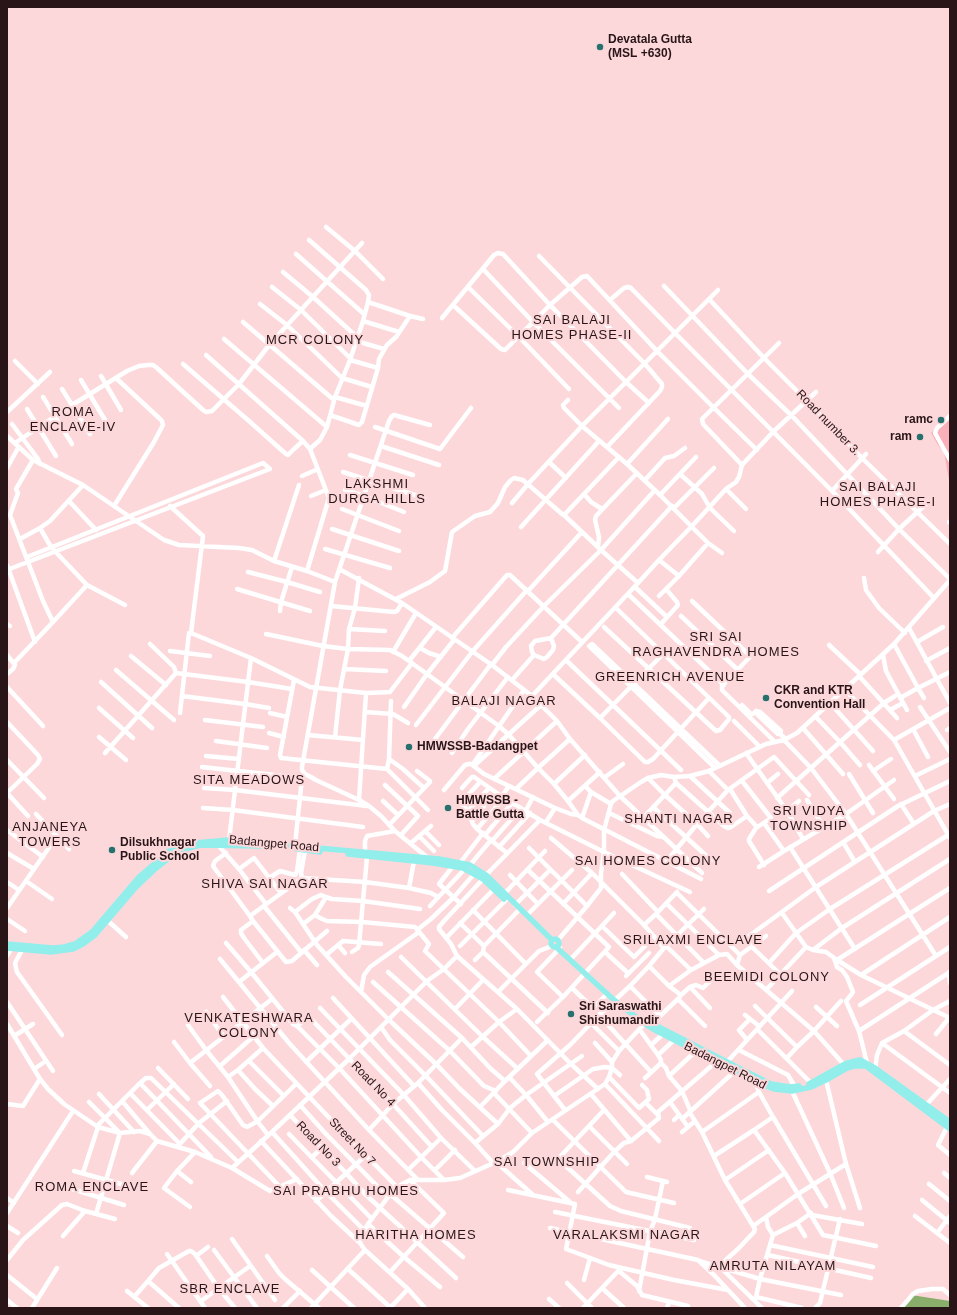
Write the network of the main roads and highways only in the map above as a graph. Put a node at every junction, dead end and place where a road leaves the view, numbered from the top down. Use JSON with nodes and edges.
{"nodes":[{"id":1,"x":267,"y":845,"type":"junction"},
{"id":2,"x":366,"y":854,"type":"junction"},
{"id":3,"x":484,"y":877,"type":"junction"},
{"id":4,"x":556,"y":945,"type":"junction"},
{"id":5,"x":8,"y":947,"type":"edge"},
{"id":6,"x":586,"y":973,"type":"junction"},
{"id":7,"x":615,"y":999,"type":"junction"},
{"id":8,"x":646,"y":1022,"type":"junction"},
{"id":9,"x":846,"y":1066,"type":"junction"},
{"id":10,"x":736,"y":1070,"type":"junction"},
{"id":11,"x":875,"y":1070,"type":"junction"},
{"id":12,"x":794,"y":1089,"type":"junction"},
{"id":13,"x":937,"y":1116,"type":"junction"},
{"id":14,"x":949,"y":1126,"type":"edge"}],
"edges":[{"from":1,"to":2,"type":"main road","name":"Badangpet Road"},
{"from":1,"to":2,"type":"main road","name":"Badangpet Road"},
{"from":1,"to":5,"type":"main road","name":"Badangpet Road"},
{"from":1,"to":5,"type":"main road","name":"Badangpet Road"},
{"from":2,"to":3,"type":"main road","name":"Badangpet Road"},
{"from":2,"to":3,"type":"main road","name":"Badangpet Road"},
{"from":3,"to":4,"type":"main road","name":"Badangpet Road"},
{"from":3,"to":4,"type":"main road","name":"Badangpet Road"},
{"from":4,"to":6,"type":"main road","name":"Badangpet Road"},
{"from":6,"to":7,"type":"main road","name":"Badangpet Road"},
{"from":6,"to":7,"type":"main road","name":"Badangpet Road"},
{"from":7,"to":8,"type":"main road","name":"Badangpet Road"},
{"from":8,"to":10,"type":"main road","name":"Badangpet Road"},
{"from":8,"to":10,"type":"main road","name":"Badangpet Road"},
{"from":9,"to":11,"type":"main road","name":"Badangpet Road"},
{"from":9,"to":12,"type":"main road","name":"Badangpet Road"},
{"from":9,"to":12,"type":"main road","name":"Badangpet Road"},
{"from":10,"to":12,"type":"main road","name":"Badangpet Road"},
{"from":10,"to":12,"type":"main road","name":"Badangpet Road"},
{"from":11,"to":13,"type":"main road"},
{"from":11,"to":13,"type":"main road"},
{"from":13,"to":14,"type":"main road"}]}
